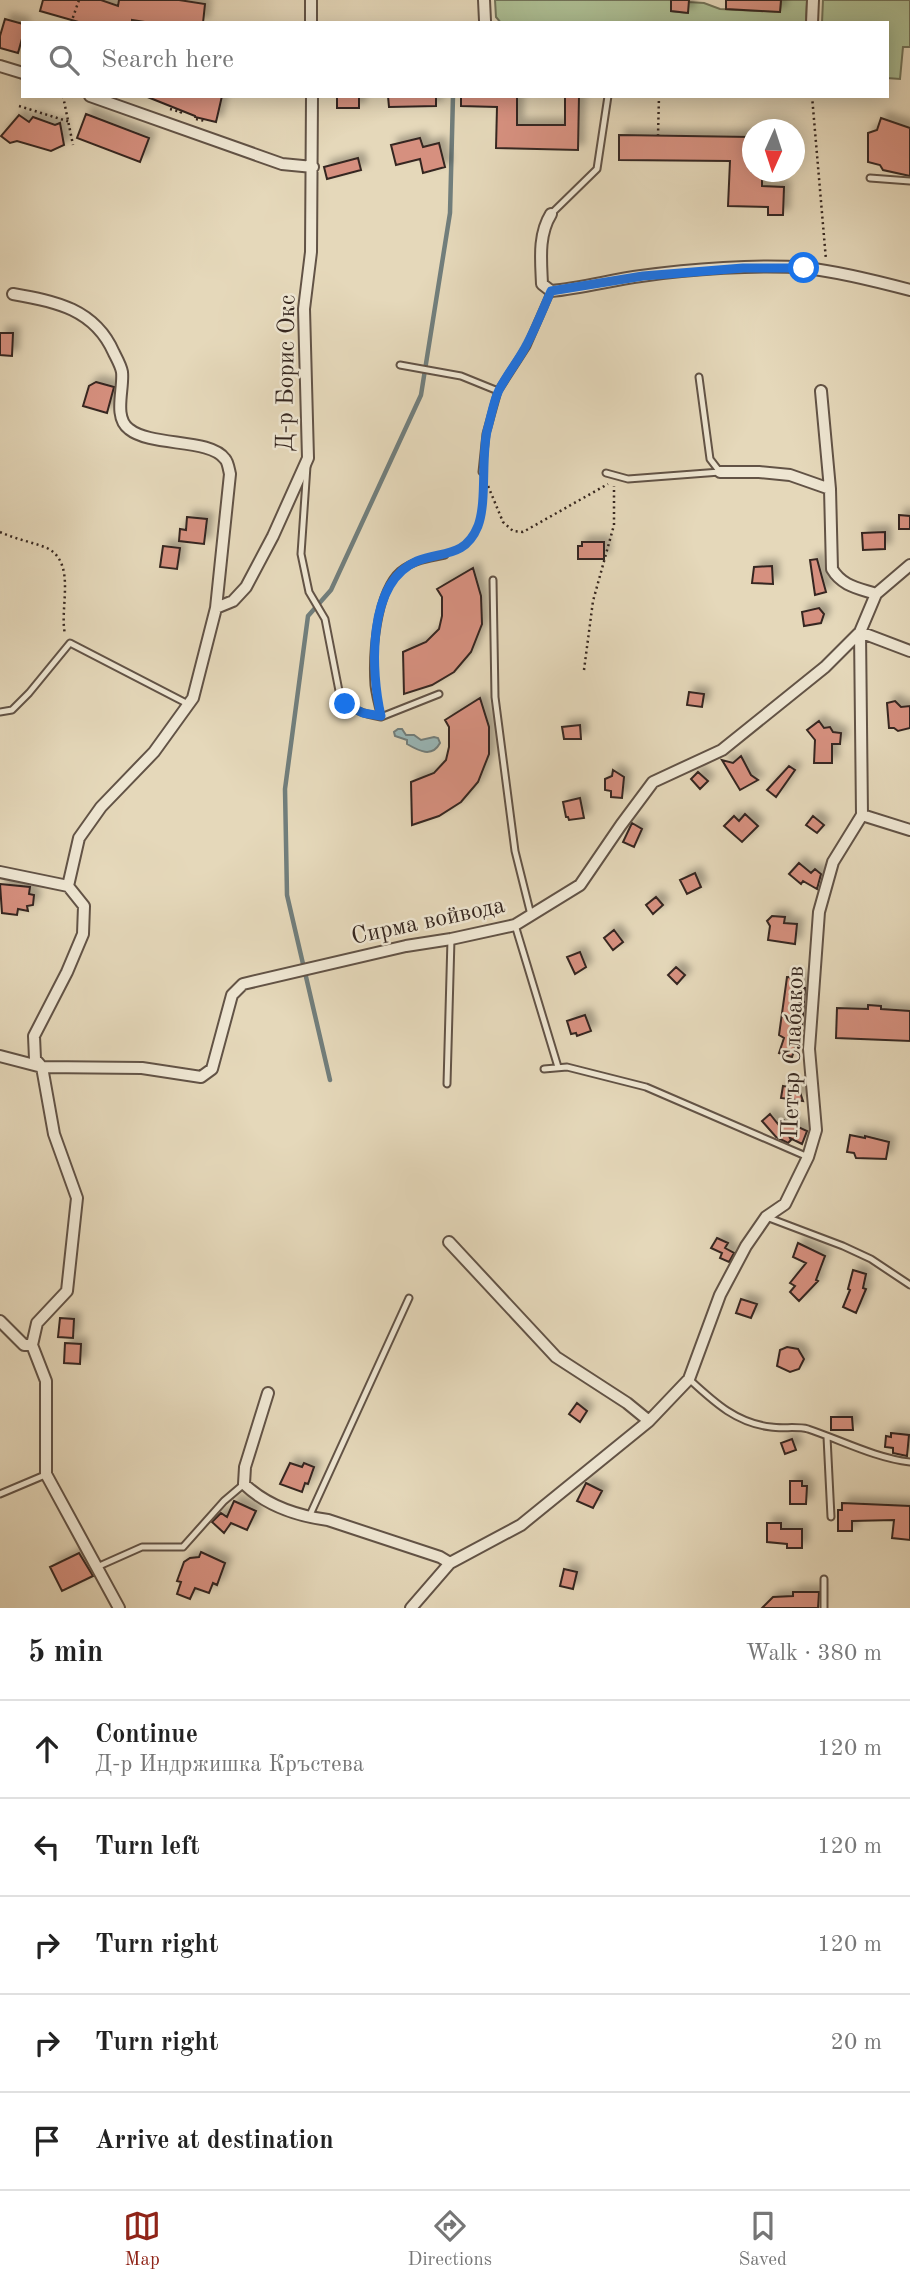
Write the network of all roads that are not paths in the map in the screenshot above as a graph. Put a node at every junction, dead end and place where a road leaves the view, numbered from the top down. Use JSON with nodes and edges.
{"nodes":[{"id":1,"x":311,"y":0,"type":"edge"},
{"id":2,"x":484,"y":0,"type":"edge"},
{"id":3,"x":813,"y":0,"type":"edge"},
{"id":4,"x":311,"y":21,"type":"edge"},
{"id":5,"x":486,"y":21,"type":"edge"},
{"id":6,"x":812,"y":21,"type":"edge"},
{"id":7,"x":0,"y":66,"type":"edge"},
{"id":8,"x":21,"y":72,"type":"edge"},
{"id":9,"x":96,"y":98,"type":"edge"},
{"id":10,"x":312,"y":98,"type":"edge"},
{"id":11,"x":608,"y":98,"type":"edge"},
{"id":12,"x":313,"y":167,"type":"junction"},
{"id":13,"x":870,"y":178,"type":"dead end"},
{"id":14,"x":910,"y":181,"type":"edge"},
{"id":15,"x":551,"y":214,"type":"joint"},
{"id":16,"x":910,"y":290,"type":"edge"},
{"id":17,"x":551,"y":291,"type":"junction"},
{"id":18,"x":13,"y":294,"type":"dead end"},
{"id":19,"x":400,"y":365,"type":"dead end"},
{"id":20,"x":699,"y":377,"type":"dead end"},
{"id":21,"x":498,"y":391,"type":"junction"},
{"id":22,"x":821,"y":391,"type":"dead end"},
{"id":23,"x":308,"y":458,"type":"junction"},
{"id":24,"x":482,"y":472,"type":"road end"},
{"id":25,"x":720,"y":472,"type":"junction"},
{"id":26,"x":606,"y":473,"type":"dead end"},
{"id":27,"x":830,"y":489,"type":"junction"},
{"id":28,"x":445,"y":555,"type":"road end"},
{"id":29,"x":910,"y":565,"type":"edge"},
{"id":30,"x":493,"y":580,"type":"dead end"},
{"id":31,"x":876,"y":594,"type":"junction"},
{"id":32,"x":216,"y":608,"type":"junction"},
{"id":33,"x":860,"y":632,"type":"junction"},
{"id":34,"x":910,"y":651,"type":"edge"},
{"id":35,"x":439,"y":694,"type":"dead end"},
{"id":36,"x":188,"y":704,"type":"junction"},
{"id":37,"x":0,"y":712,"type":"edge"},
{"id":38,"x":381,"y":716,"type":"junction"},
{"id":39,"x":862,"y":815,"type":"junction"},
{"id":40,"x":910,"y":830,"type":"edge"},
{"id":41,"x":0,"y":872,"type":"edge"},
{"id":42,"x":68,"y":886,"type":"junction"},
{"id":43,"x":531,"y":915,"type":"junction"},
{"id":44,"x":515,"y":925,"type":"junction"},
{"id":45,"x":451,"y":939,"type":"junction"},
{"id":46,"x":0,"y":1056,"type":"edge"},
{"id":47,"x":42,"y":1067,"type":"junction"},
{"id":48,"x":558,"y":1067,"type":"junction"},
{"id":49,"x":544,"y":1069,"type":"dead end"},
{"id":50,"x":447,"y":1084,"type":"dead end"},
{"id":51,"x":808,"y":1157,"type":"junction"},
{"id":52,"x":766,"y":1217,"type":"junction"},
{"id":53,"x":449,"y":1242,"type":"dead end"},
{"id":54,"x":910,"y":1285,"type":"edge"},
{"id":55,"x":409,"y":1298,"type":"dead end"},
{"id":56,"x":0,"y":1321,"type":"edge"},
{"id":57,"x":33,"y":1345,"type":"junction"},
{"id":58,"x":689,"y":1379,"type":"junction"},
{"id":59,"x":268,"y":1393,"type":"dead end"},
{"id":60,"x":649,"y":1421,"type":"junction"},
{"id":61,"x":827,"y":1437,"type":"junction"},
{"id":62,"x":910,"y":1462,"type":"edge"},
{"id":63,"x":46,"y":1474,"type":"junction"},
{"id":64,"x":244,"y":1484,"type":"junction"},
{"id":65,"x":0,"y":1494,"type":"edge"},
{"id":66,"x":309,"y":1517,"type":"junction"},
{"id":67,"x":831,"y":1517,"type":"dead end"},
{"id":68,"x":450,"y":1563,"type":"junction"},
{"id":69,"x":97,"y":1567,"type":"junction"},
{"id":70,"x":824,"y":1579,"type":"dead end"},
{"id":71,"x":119,"y":1608,"type":"edge"},
{"id":72,"x":411,"y":1608,"type":"edge"},
{"id":73,"x":824,"y":1608,"type":"edge"}],
"edges":[{"from":1,"to":4,"type":"street"},
{"from":2,"to":5,"type":"street"},
{"from":3,"to":6,"type":"street"},
{"from":7,"to":8,"type":"street"},
{"from":9,"to":12,"type":"street"},
{"from":10,"to":12,"type":"street","name":"Д-р Борис Окс"},
{"from":11,"to":15,"type":"lane"},
{"from":12,"to":23,"type":"street","name":"Д-р Борис Окс"},
{"from":13,"to":14,"type":"lane"},
{"from":15,"to":17,"type":"street"},
{"from":16,"to":17,"type":"street"},
{"from":17,"to":21,"type":"lane"},
{"from":18,"to":32,"type":"street"},
{"from":19,"to":21,"type":"lane"},
{"from":20,"to":25,"type":"lane"},
{"from":21,"to":24,"type":"lane"},
{"from":22,"to":27,"type":"street"},
{"from":23,"to":32,"type":"street","name":"Д-р Борис Окс"},
{"from":23,"to":38,"type":"lane"},
{"from":25,"to":26,"type":"lane"},
{"from":25,"to":27,"type":"street"},
{"from":27,"to":31,"type":"street"},
{"from":28,"to":38,"type":"lane"},
{"from":29,"to":31,"type":"street","name":"Сирма войвода"},
{"from":30,"to":43,"type":"lane"},
{"from":31,"to":33,"type":"street","name":"Сирма войвода"},
{"from":32,"to":36,"type":"street"},
{"from":33,"to":34,"type":"street"},
{"from":33,"to":39,"type":"street"},
{"from":33,"to":43,"type":"street","name":"Сирма войвода"},
{"from":35,"to":38,"type":"lane"},
{"from":36,"to":37,"type":"lane"},
{"from":36,"to":42,"type":"street"},
{"from":39,"to":40,"type":"street"},
{"from":39,"to":51,"type":"street","name":"Петър Слабаков"},
{"from":41,"to":42,"type":"street"},
{"from":42,"to":47,"type":"street"},
{"from":43,"to":44,"type":"street","name":"Сирма войвода"},
{"from":44,"to":45,"type":"street","name":"Сирма войвода"},
{"from":44,"to":48,"type":"lane"},
{"from":45,"to":47,"type":"street","name":"Сирма войвода"},
{"from":45,"to":50,"type":"lane"},
{"from":46,"to":47,"type":"street","name":"Сирма войвода"},
{"from":47,"to":57,"type":"street"},
{"from":48,"to":49,"type":"lane"},
{"from":48,"to":51,"type":"lane"},
{"from":51,"to":52,"type":"street","name":"Петър Слабаков"},
{"from":52,"to":54,"type":"lane"},
{"from":52,"to":58,"type":"street","name":"Петър Слабаков"},
{"from":53,"to":60,"type":"street"},
{"from":55,"to":66,"type":"lane"},
{"from":56,"to":57,"type":"street"},
{"from":57,"to":63,"type":"street"},
{"from":58,"to":60,"type":"street","name":"Петър Слабаков"},
{"from":58,"to":61,"type":"lane"},
{"from":59,"to":64,"type":"street"},
{"from":60,"to":68,"type":"street","name":"Петър Слабаков"},
{"from":61,"to":62,"type":"lane"},
{"from":61,"to":67,"type":"lane"},
{"from":63,"to":65,"type":"lane"},
{"from":63,"to":69,"type":"street"},
{"from":64,"to":66,"type":"street"},
{"from":64,"to":69,"type":"lane"},
{"from":66,"to":68,"type":"street"},
{"from":68,"to":72,"type":"street","name":"Петър Слабаков"},
{"from":69,"to":71,"type":"street"},
{"from":70,"to":73,"type":"lane"}]}
